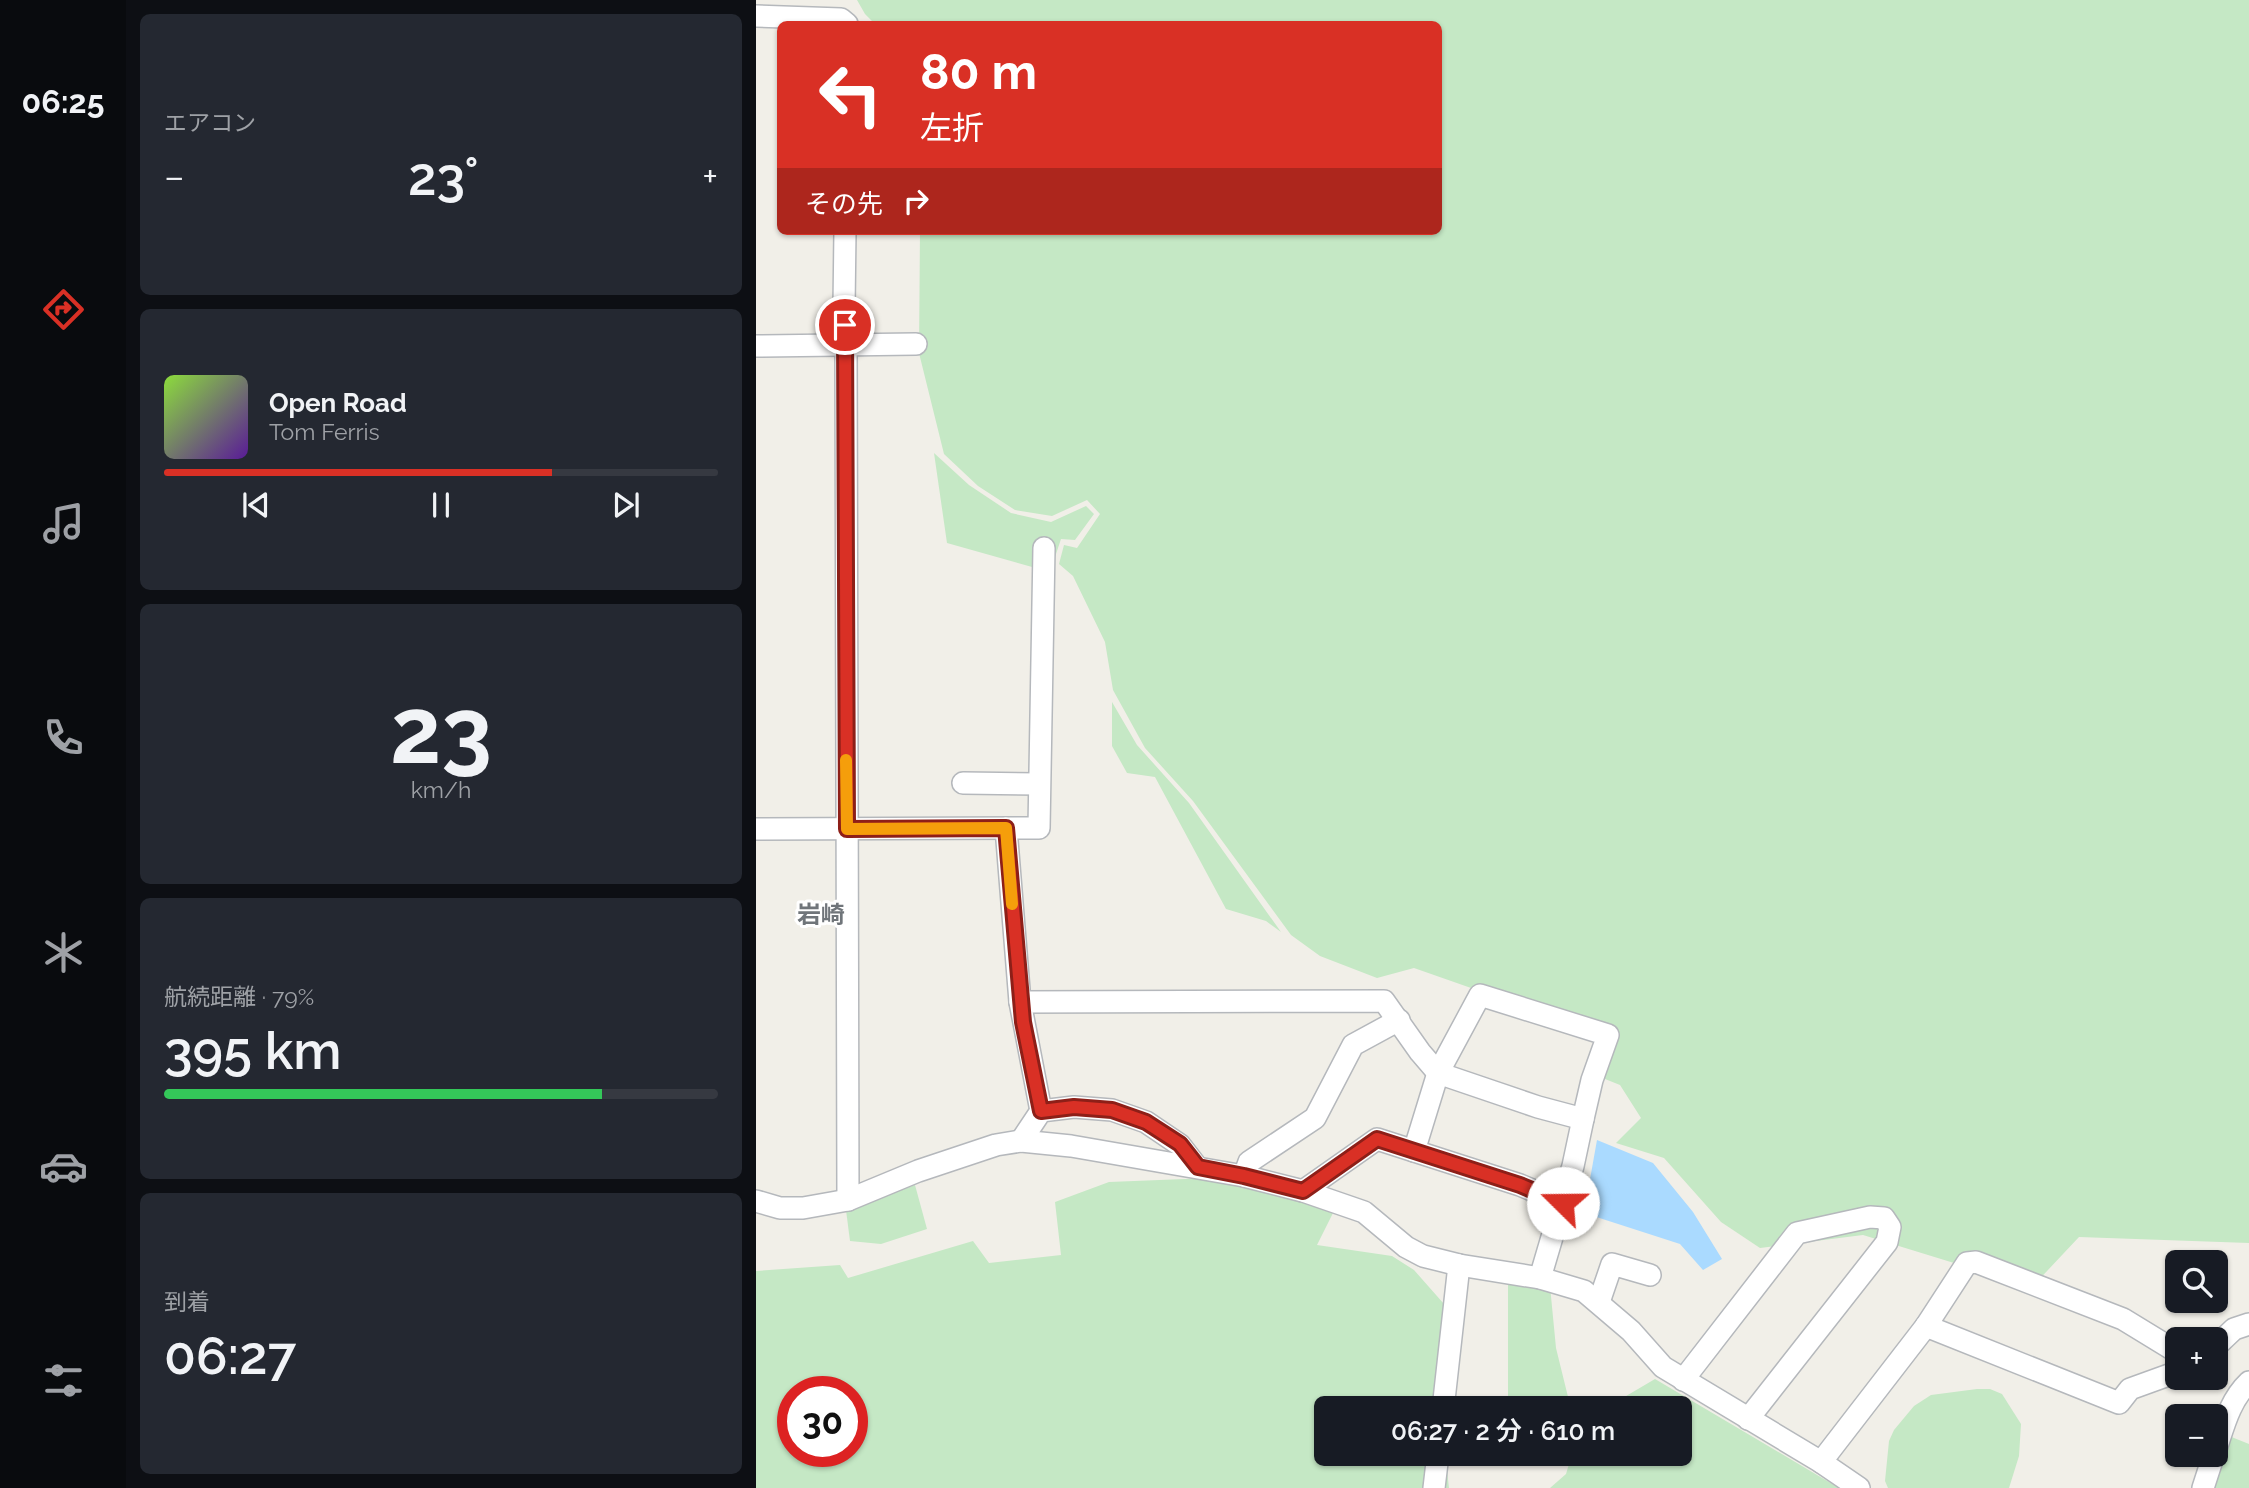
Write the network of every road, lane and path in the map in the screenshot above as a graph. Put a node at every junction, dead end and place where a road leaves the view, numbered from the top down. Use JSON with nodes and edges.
{"nodes":[{"id":1,"x":756,"y":16,"type":"edge"},
{"id":2,"x":843,"y":21,"type":"edge"},
{"id":3,"x":845,"y":235,"type":"edge"},
{"id":4,"x":846,"y":344,"type":"junction"},
{"id":5,"x":916,"y":344,"type":"dead end"},
{"id":6,"x":756,"y":346,"type":"edge"},
{"id":7,"x":1044,"y":548,"type":"dead end"},
{"id":8,"x":963,"y":783,"type":"dead end"},
{"id":9,"x":1039,"y":784,"type":"junction"},
{"id":10,"x":1006,"y":828,"type":"junction"},
{"id":11,"x":756,"y":829,"type":"edge"},
{"id":12,"x":847,"y":829,"type":"junction"},
{"id":13,"x":1020,"y":1002,"type":"junction"},
{"id":14,"x":1399,"y":1020,"type":"junction"},
{"id":15,"x":1438,"y":1073,"type":"junction"},
{"id":16,"x":1041,"y":1111,"type":"junction"},
{"id":17,"x":1583,"y":1119,"type":"junction"},
{"id":18,"x":1021,"y":1141,"type":"junction"},
{"id":19,"x":1414,"y":1151,"type":"junction"},
{"id":20,"x":1198,"y":1167,"type":"junction"},
{"id":21,"x":1244,"y":1176,"type":"junction"},
{"id":22,"x":1303,"y":1191,"type":"junction"},
{"id":23,"x":848,"y":1200,"type":"junction"},
{"id":24,"x":756,"y":1201,"type":"edge"},
{"id":25,"x":1563,"y":1203,"type":"junction"},
{"id":26,"x":1459,"y":1265,"type":"junction"},
{"id":27,"x":1650,"y":1275,"type":"dead end"},
{"id":28,"x":1540,"y":1278,"type":"junction"},
{"id":29,"x":1599,"y":1302,"type":"junction"},
{"id":30,"x":2249,"y":1324,"type":"edge"},
{"id":31,"x":1926,"y":1326,"type":"junction"},
{"id":32,"x":2228,"y":1335,"type":"edge"},
{"id":33,"x":2165,"y":1345,"type":"edge"},
{"id":34,"x":2165,"y":1377,"type":"edge"},
{"id":35,"x":1683,"y":1380,"type":"junction"},
{"id":36,"x":2249,"y":1382,"type":"edge"},
{"id":37,"x":1444,"y":1396,"type":"edge"},
{"id":38,"x":2228,"y":1413,"type":"edge"},
{"id":39,"x":1748,"y":1419,"type":"junction"},
{"id":40,"x":1821,"y":1462,"type":"junction"},
{"id":41,"x":1437,"y":1466,"type":"edge"},
{"id":42,"x":2210,"y":1467,"type":"edge"},
{"id":43,"x":1434,"y":1488,"type":"edge"},
{"id":44,"x":1859,"y":1488,"type":"edge"},
{"id":45,"x":2203,"y":1488,"type":"edge"}],
"edges":[{"from":1,"to":2,"type":"street"},
{"from":3,"to":4,"type":"street"},
{"from":4,"to":5,"type":"street"},
{"from":4,"to":6,"type":"street"},
{"from":4,"to":12,"type":"street"},
{"from":7,"to":9,"type":"street"},
{"from":8,"to":9,"type":"street"},
{"from":9,"to":10,"type":"street"},
{"from":10,"to":12,"type":"street"},
{"from":10,"to":13,"type":"street"},
{"from":11,"to":12,"type":"street"},
{"from":12,"to":23,"type":"street"},
{"from":13,"to":14,"type":"street"},
{"from":13,"to":16,"type":"street"},
{"from":14,"to":15,"type":"street"},
{"from":14,"to":21,"type":"street"},
{"from":15,"to":17,"type":"street"},
{"from":15,"to":17,"type":"street"},
{"from":15,"to":19,"type":"street"},
{"from":16,"to":18,"type":"street"},
{"from":16,"to":20,"type":"street"},
{"from":17,"to":25,"type":"street"},
{"from":18,"to":20,"type":"street"},
{"from":18,"to":23,"type":"street"},
{"from":19,"to":22,"type":"street"},
{"from":19,"to":25,"type":"street"},
{"from":20,"to":21,"type":"street"},
{"from":21,"to":22,"type":"street"},
{"from":22,"to":26,"type":"street"},
{"from":23,"to":24,"type":"street"},
{"from":25,"to":28,"type":"street"},
{"from":26,"to":28,"type":"street"},
{"from":26,"to":37,"type":"street"},
{"from":27,"to":29,"type":"street"},
{"from":28,"to":29,"type":"street"},
{"from":29,"to":35,"type":"street"},
{"from":30,"to":32,"type":"street"},
{"from":31,"to":33,"type":"street"},
{"from":31,"to":34,"type":"street"},
{"from":31,"to":40,"type":"street"},
{"from":35,"to":39,"type":"street"},
{"from":35,"to":39,"type":"street"},
{"from":36,"to":38,"type":"street"},
{"from":39,"to":40,"type":"street"},
{"from":40,"to":44,"type":"street"},
{"from":41,"to":43,"type":"street"},
{"from":42,"to":45,"type":"street"}]}
